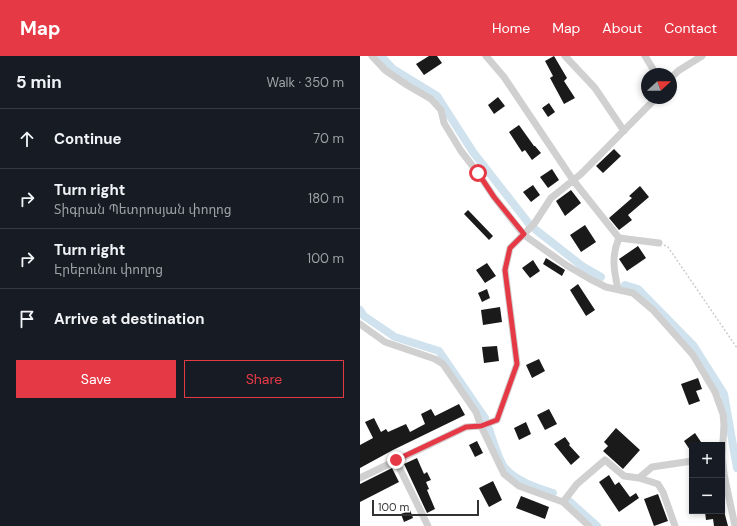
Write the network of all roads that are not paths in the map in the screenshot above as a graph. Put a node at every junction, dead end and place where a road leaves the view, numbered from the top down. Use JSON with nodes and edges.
{"nodes":[{"id":1,"x":372,"y":56,"type":"edge"},
{"id":2,"x":486,"y":56,"type":"edge"},
{"id":3,"x":565,"y":56,"type":"edge"},
{"id":4,"x":645,"y":56,"type":"edge"},
{"id":5,"x":702,"y":56,"type":"edge"},
{"id":6,"x":652,"y":68,"type":"edge"},
{"id":7,"x":677,"y":72,"type":"edge"},
{"id":8,"x":650,"y":104,"type":"edge"},
{"id":9,"x":624,"y":131,"type":"junction"},
{"id":10,"x":573,"y":180,"type":"junction"},
{"id":11,"x":524,"y":234,"type":"junction"},
{"id":12,"x":619,"y":238,"type":"junction"},
{"id":13,"x":659,"y":243,"type":"road end"},
{"id":14,"x":618,"y":289,"type":"junction"},
{"id":15,"x":360,"y":324,"type":"edge"},
{"id":16,"x":481,"y":426,"type":"junction"},
{"id":17,"x":723,"y":442,"type":"edge"},
{"id":18,"x":396,"y":460,"type":"junction"},
{"id":19,"x":689,"y":461,"type":"edge"},
{"id":20,"x":360,"y":478,"type":"edge"},
{"id":21,"x":639,"y":478,"type":"junction"},
{"id":22,"x":725,"y":478,"type":"edge"},
{"id":23,"x":562,"y":502,"type":"junction"},
{"id":24,"x":428,"y":526,"type":"edge"},
{"id":25,"x":589,"y":526,"type":"edge"},
{"id":26,"x":675,"y":526,"type":"edge"},
{"id":27,"x":735,"y":526,"type":"edge"}],
"edges":[{"from":1,"to":11,"type":"street"},
{"from":2,"to":10,"type":"street"},
{"from":3,"to":9,"type":"street"},
{"from":4,"to":6,"type":"street"},
{"from":5,"to":7,"type":"street"},
{"from":8,"to":9,"type":"street"},
{"from":9,"to":10,"type":"street"},
{"from":10,"to":11,"type":"street"},
{"from":10,"to":12,"type":"street"},
{"from":11,"to":14,"type":"street"},
{"from":11,"to":16,"type":"street"},
{"from":12,"to":13,"type":"street"},
{"from":12,"to":14,"type":"street"},
{"from":14,"to":17,"type":"street"},
{"from":15,"to":16,"type":"street"},
{"from":16,"to":18,"type":"street"},
{"from":16,"to":23,"type":"street"},
{"from":18,"to":20,"type":"street"},
{"from":18,"to":24,"type":"street"},
{"from":19,"to":21,"type":"street"},
{"from":21,"to":23,"type":"street"},
{"from":21,"to":26,"type":"street"},
{"from":22,"to":27,"type":"street"},
{"from":23,"to":25,"type":"street"}]}
